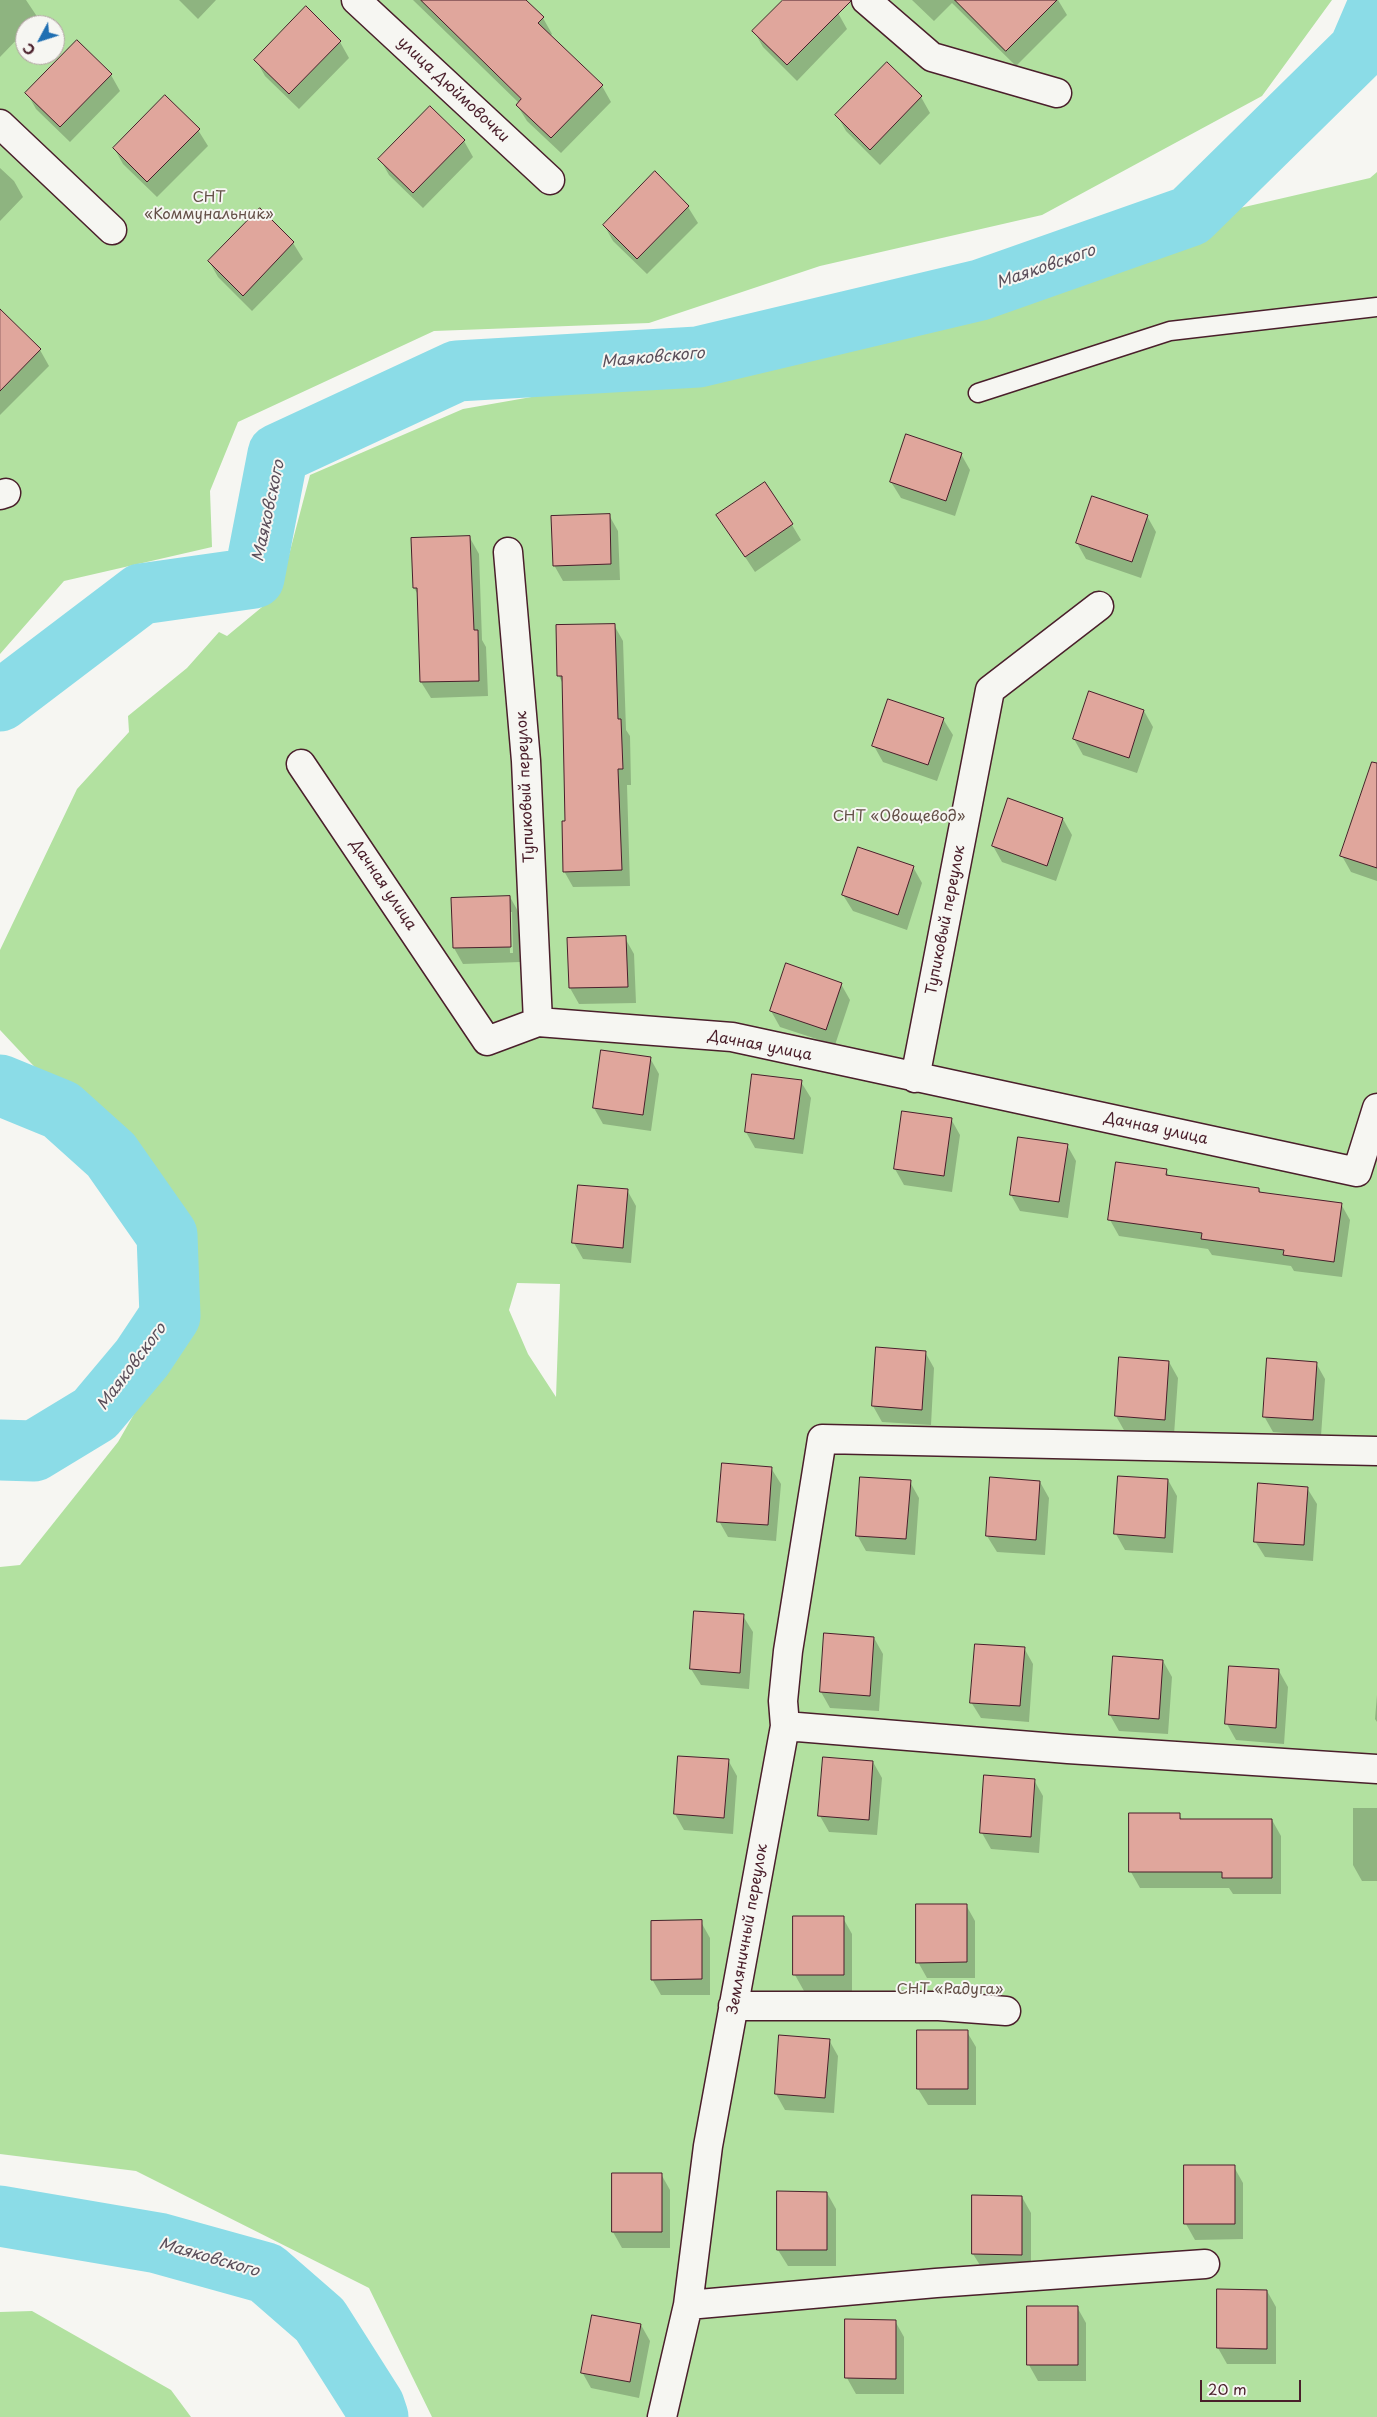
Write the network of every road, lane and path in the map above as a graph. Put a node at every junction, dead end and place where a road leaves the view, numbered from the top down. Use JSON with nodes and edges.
{"nodes":[{"id":1,"x":356,"y":0,"type":"edge"},
{"id":2,"x":866,"y":0,"type":"edge"},
{"id":3,"x":1057,"y":93,"type":"dead end"},
{"id":4,"x":0,"y":124,"type":"edge"},
{"id":5,"x":550,"y":180,"type":"dead end"},
{"id":6,"x":112,"y":230,"type":"dead end"},
{"id":7,"x":1377,"y":307,"type":"edge"},
{"id":8,"x":978,"y":394,"type":"dead end"},
{"id":9,"x":508,"y":552,"type":"dead end"},
{"id":10,"x":1099,"y":606,"type":"dead end"},
{"id":11,"x":301,"y":764,"type":"dead end"},
{"id":12,"x":538,"y":1022,"type":"junction"},
{"id":13,"x":916,"y":1078,"type":"junction"},
{"id":14,"x":1377,"y":1108,"type":"edge"},
{"id":15,"x":1377,"y":1452,"type":"edge"},
{"id":16,"x":785,"y":1726,"type":"junction"},
{"id":17,"x":1377,"y":1769,"type":"edge"},
{"id":18,"x":733,"y":2006,"type":"junction"},
{"id":19,"x":1006,"y":2010,"type":"dead end"},
{"id":20,"x":1205,"y":2264,"type":"dead end"},
{"id":21,"x":688,"y":2305,"type":"junction"},
{"id":22,"x":662,"y":2417,"type":"edge"}],
"edges":[{"from":1,"to":5,"type":"street","name":"улица Дюймовочки"},
{"from":2,"to":3,"type":"street"},
{"from":4,"to":6,"type":"street"},
{"from":7,"to":8,"type":"lane"},
{"from":9,"to":12,"type":"street","name":"Тупиковый переулок"},
{"from":10,"to":13,"type":"street","name":"Тупиковый переулок"},
{"from":11,"to":12,"type":"street","name":"Дачная улица"},
{"from":12,"to":13,"type":"street","name":"Дачная улица"},
{"from":13,"to":14,"type":"street","name":"Дачная улица"},
{"from":15,"to":16,"type":"street","name":"Земляничный переулок"},
{"from":16,"to":17,"type":"street"},
{"from":16,"to":18,"type":"street","name":"Земляничный переулок"},
{"from":18,"to":19,"type":"street"},
{"from":18,"to":21,"type":"street","name":"Земляничный переулок"},
{"from":20,"to":21,"type":"street"},
{"from":21,"to":22,"type":"street","name":"Земляничный переулок"}]}
